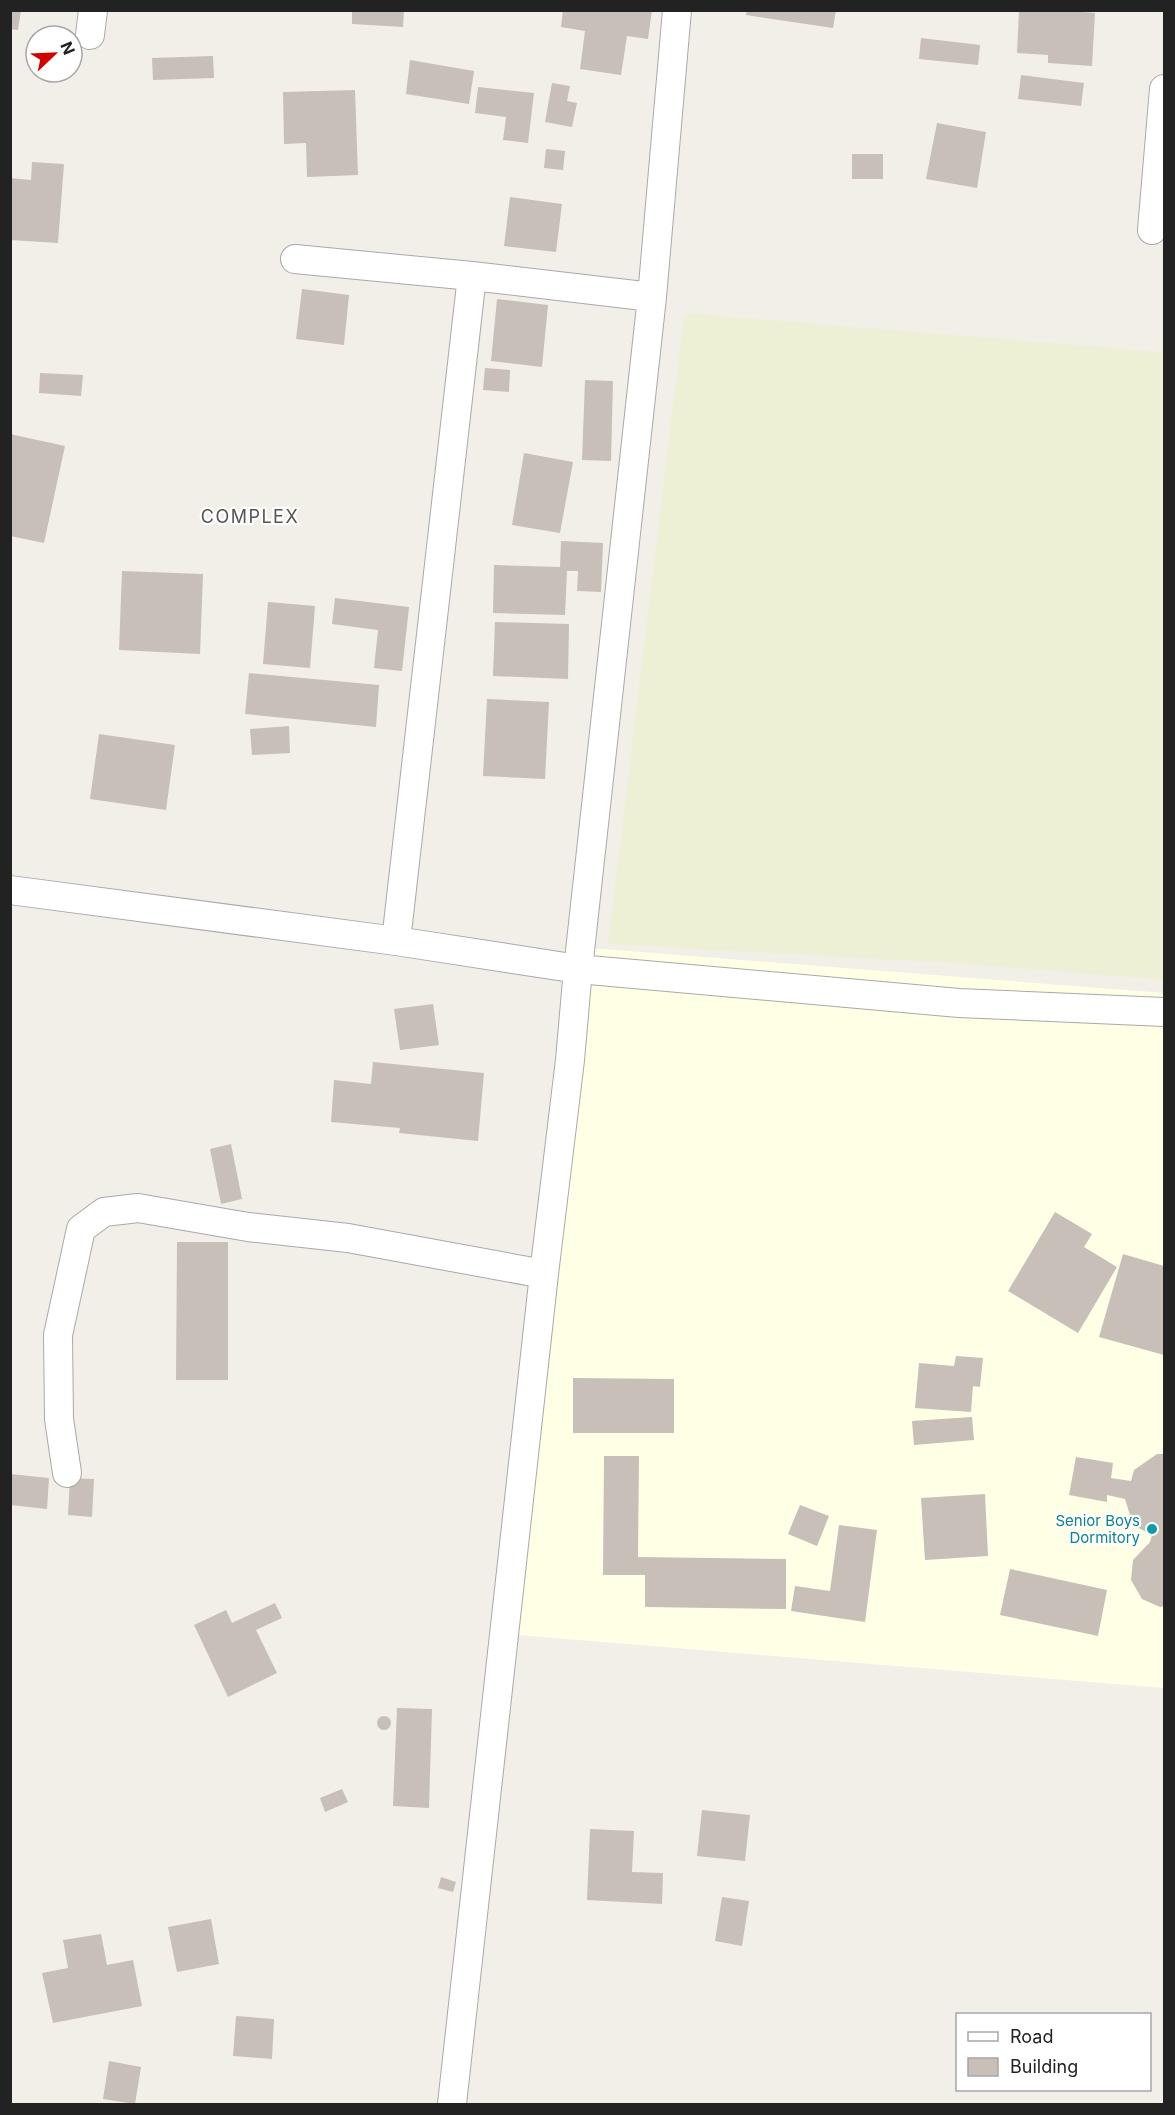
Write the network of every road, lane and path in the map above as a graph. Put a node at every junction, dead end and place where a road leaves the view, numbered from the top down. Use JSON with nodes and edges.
{"nodes":[{"id":1,"x":677,"y":10,"type":"edge"},
{"id":2,"x":1164,"y":89,"type":"edge"},
{"id":3,"x":1152,"y":230,"type":"dead end"},
{"id":4,"x":295,"y":259,"type":"dead end"},
{"id":5,"x":472,"y":276,"type":"junction"},
{"id":6,"x":651,"y":297,"type":"junction"},
{"id":7,"x":10,"y":890,"type":"edge"},
{"id":8,"x":396,"y":941,"type":"junction"},
{"id":9,"x":578,"y":969,"type":"junction"},
{"id":10,"x":1164,"y":1012,"type":"edge"},
{"id":11,"x":544,"y":1274,"type":"junction"},
{"id":12,"x":67,"y":1473,"type":"dead end"},
{"id":13,"x":452,"y":2104,"type":"edge"}],
"edges":[{"from":1,"to":6,"type":"street"},
{"from":2,"to":3,"type":"street"},
{"from":4,"to":5,"type":"street"},
{"from":5,"to":6,"type":"street"},
{"from":5,"to":8,"type":"street"},
{"from":6,"to":9,"type":"street"},
{"from":7,"to":8,"type":"street"},
{"from":8,"to":9,"type":"street"},
{"from":9,"to":10,"type":"street"},
{"from":9,"to":11,"type":"street"},
{"from":11,"to":12,"type":"street"},
{"from":11,"to":13,"type":"street"}]}
